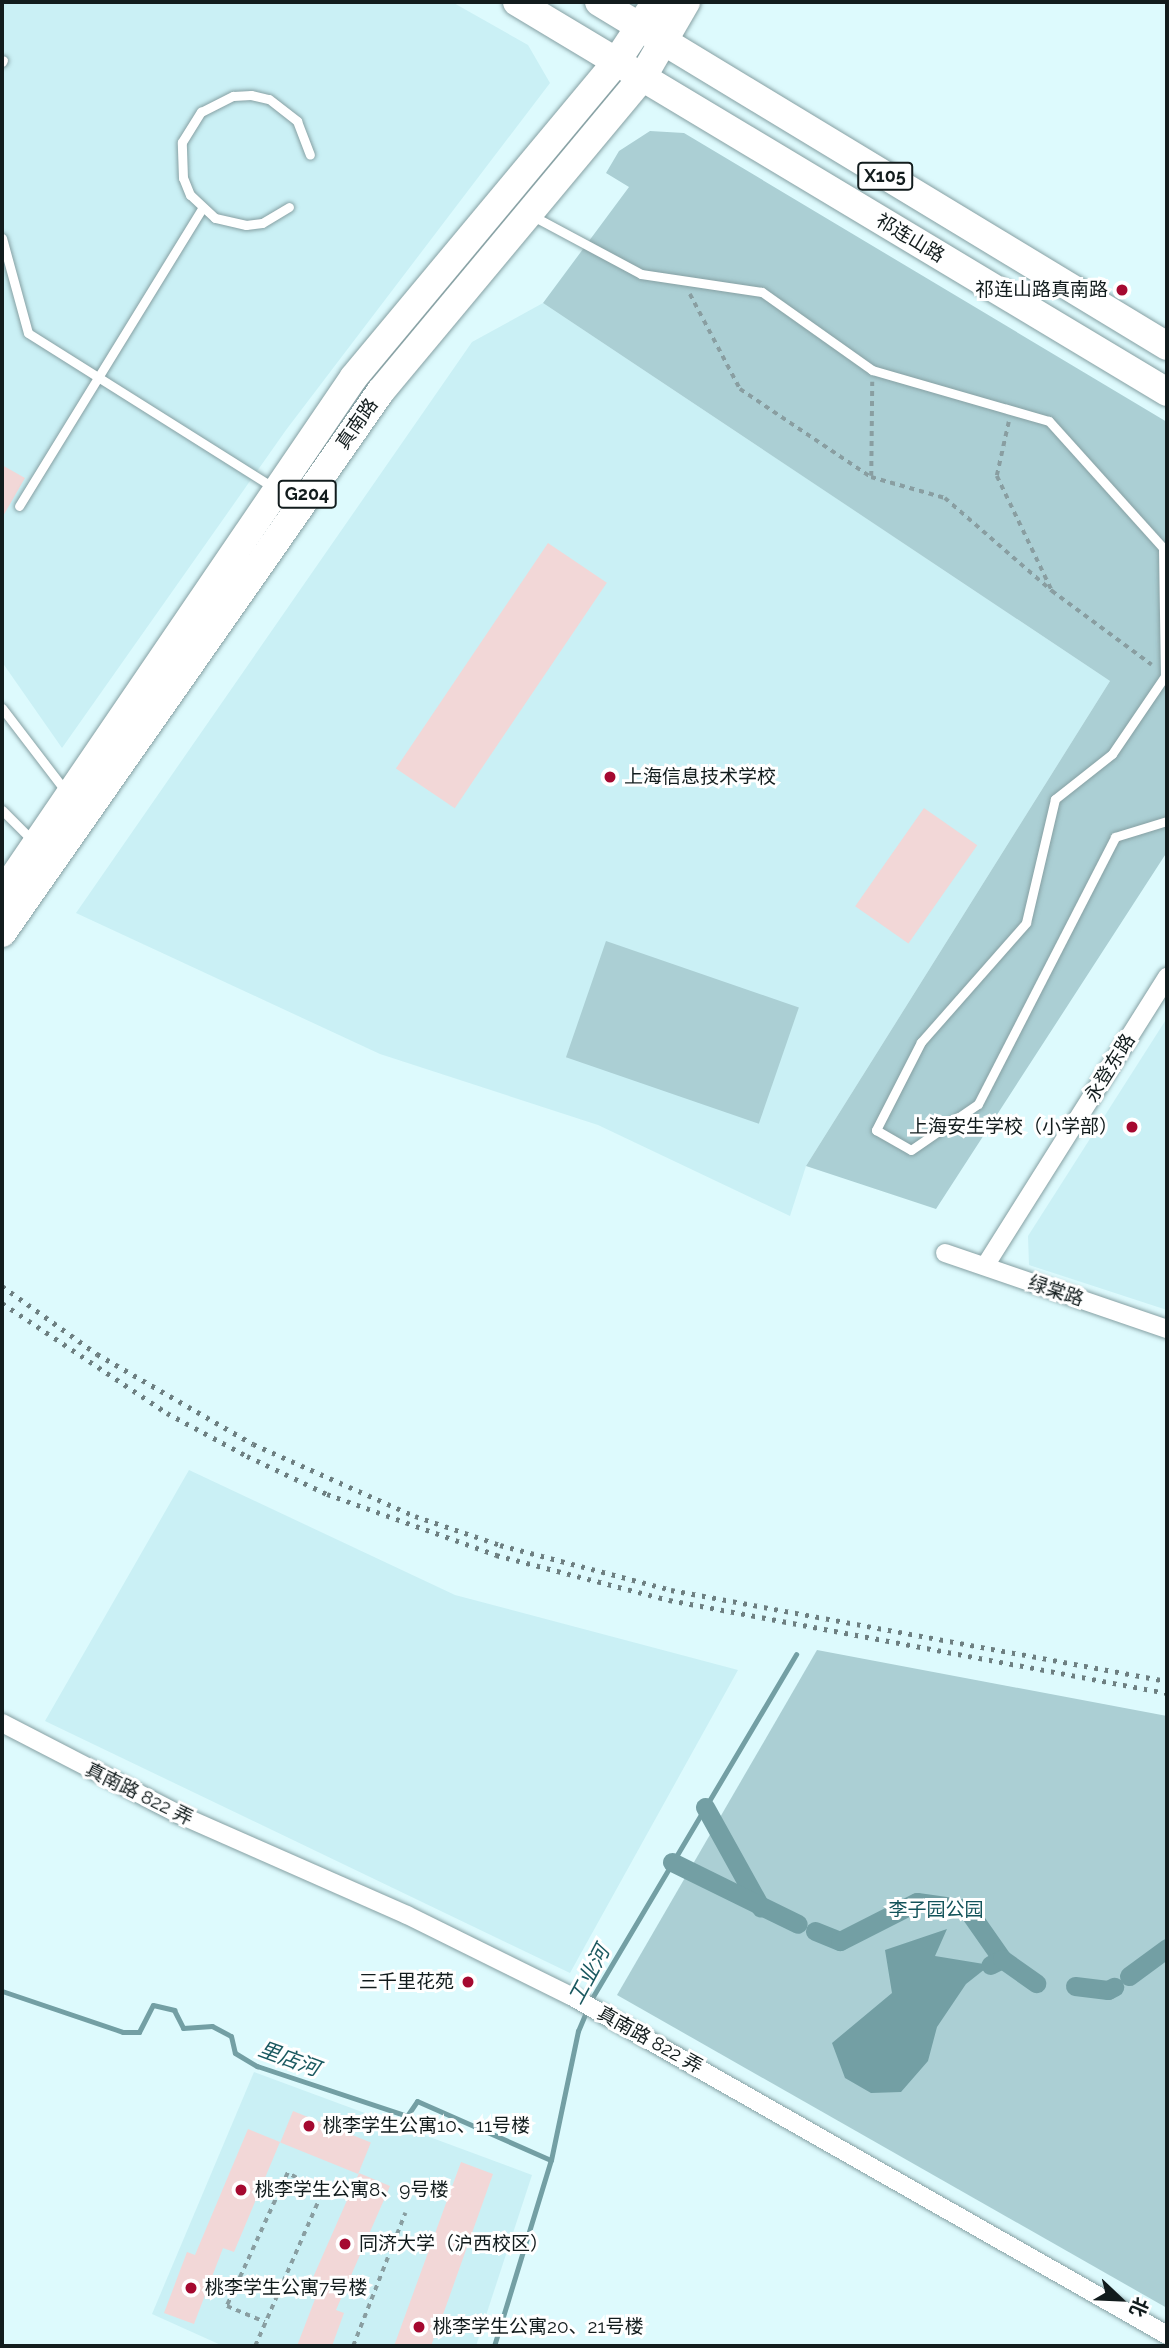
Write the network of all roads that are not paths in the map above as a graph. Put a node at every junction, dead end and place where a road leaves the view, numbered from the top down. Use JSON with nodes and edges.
{"nodes":[{"id":1,"x":517,"y":2,"type":"edge"},
{"id":2,"x":599,"y":2,"type":"edge"},
{"id":3,"x":656,"y":2,"type":"edge"},
{"id":4,"x":686,"y":2,"type":"edge"},
{"id":5,"x":640,"y":27,"type":"junction"},
{"id":6,"x":664,"y":42,"type":"junction"},
{"id":7,"x":616,"y":62,"type":"junction"},
{"id":8,"x":642,"y":78,"type":"junction"},
{"id":9,"x":310,"y":155,"type":"dead end"},
{"id":10,"x":289,"y":207,"type":"dead end"},
{"id":11,"x":202,"y":209,"type":"junction"},
{"id":12,"x":527,"y":213,"type":"junction"},
{"id":13,"x":2,"y":238,"type":"edge"},
{"id":14,"x":1167,"y":346,"type":"edge"},
{"id":15,"x":98,"y":378,"type":"junction"},
{"id":16,"x":1167,"y":392,"type":"edge"},
{"id":17,"x":275,"y":489,"type":"junction"},
{"id":18,"x":19,"y":506,"type":"dead end"},
{"id":19,"x":1165,"y":551,"type":"edge"},
{"id":20,"x":2,"y":708,"type":"edge"},
{"id":21,"x":77,"y":805,"type":"junction"},
{"id":22,"x":2,"y":810,"type":"edge"},
{"id":23,"x":1167,"y":821,"type":"edge"},
{"id":24,"x":45,"y":852,"type":"junction"},
{"id":25,"x":2,"y":894,"type":"edge"},
{"id":26,"x":2,"y":933,"type":"edge"},
{"id":27,"x":1167,"y":977,"type":"edge"},
{"id":28,"x":944,"y":1253,"type":"dead end"},
{"id":29,"x":985,"y":1266,"type":"junction"},
{"id":30,"x":1167,"y":1329,"type":"edge"},
{"id":31,"x":2,"y":1723,"type":"edge"},
{"id":32,"x":1167,"y":2334,"type":"edge"}],
"edges":[{"from":1,"to":7,"type":"main road","name":"祁连山路"},
{"from":2,"to":5,"type":"main road"},
{"from":3,"to":5,"type":"main road","name":"真南路","number":"G204"},
{"from":4,"to":6,"type":"main road","name":"真南路","number":"G204"},
{"from":5,"to":6,"type":"main road"},
{"from":5,"to":7,"type":"main road","name":"真南路","number":"G204"},
{"from":6,"to":8,"type":"main road","name":"真南路","number":"G204"},
{"from":6,"to":14,"type":"main road","number":"X105"},
{"from":7,"to":8,"type":"main road","name":"祁连山路"},
{"from":7,"to":17,"type":"main road","name":"真南路","number":"G204"},
{"from":8,"to":12,"type":"main road","name":"真南路","number":"G204"},
{"from":8,"to":16,"type":"main road","name":"祁连山路","number":"X105"},
{"from":9,"to":11,"type":"lane"},
{"from":10,"to":11,"type":"lane"},
{"from":11,"to":15,"type":"lane"},
{"from":12,"to":19,"type":"lane"},
{"from":12,"to":21,"type":"main road","name":"真南路","number":"G204"},
{"from":13,"to":15,"type":"lane"},
{"from":15,"to":17,"type":"lane"},
{"from":15,"to":18,"type":"lane"},
{"from":17,"to":21,"type":"main road","name":"真南路","number":"G204"},
{"from":19,"to":23,"type":"lane"},
{"from":20,"to":21,"type":"lane"},
{"from":21,"to":24,"type":"main road","name":"真南路","number":"G204"},
{"from":22,"to":24,"type":"lane"},
{"from":24,"to":25,"type":"main road","name":"真南路","number":"G204"},
{"from":24,"to":26,"type":"main road","name":"真南路","number":"G204"},
{"from":27,"to":29,"type":"street","name":"永登东路"},
{"from":28,"to":29,"type":"street","name":"绿棠路"},
{"from":29,"to":30,"type":"street","name":"绿棠路"},
{"from":31,"to":32,"type":"street","name":"真南路 822 弄"}]}
